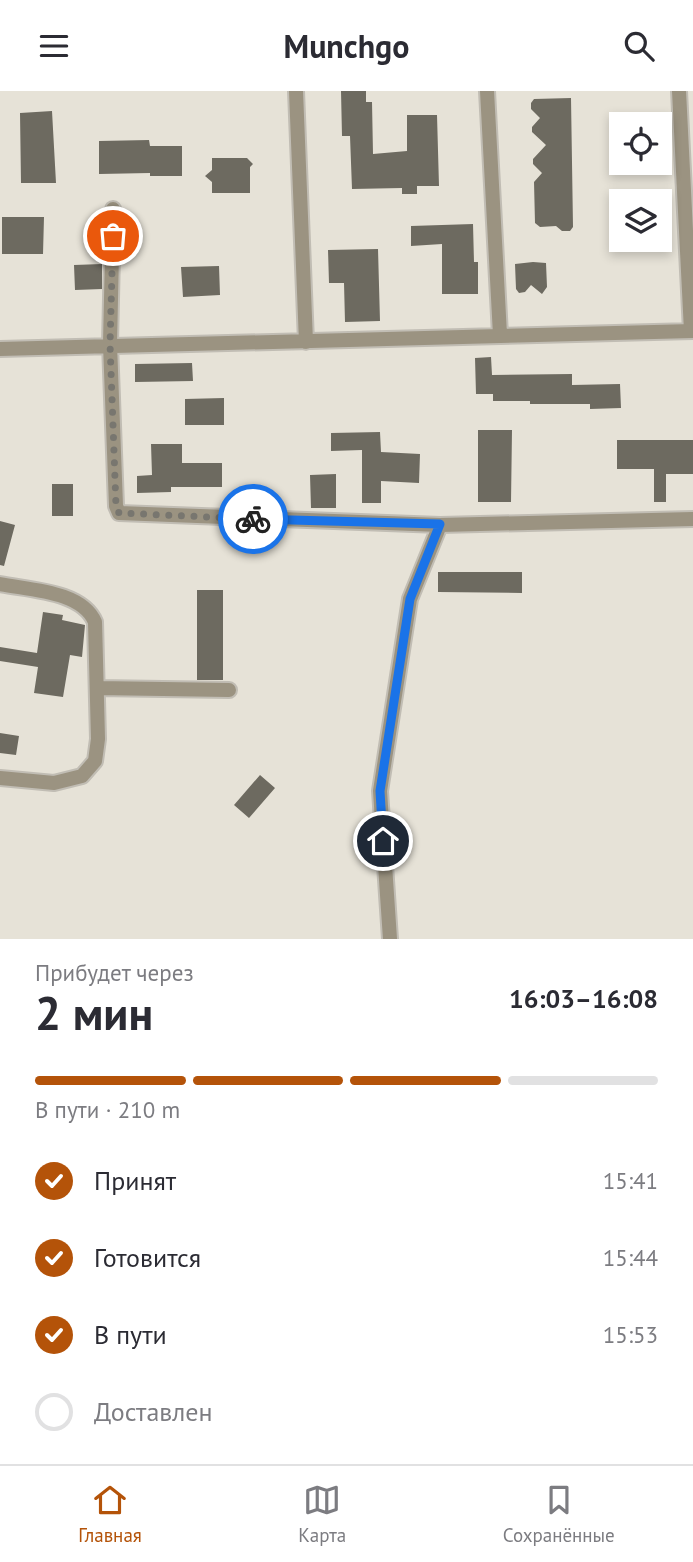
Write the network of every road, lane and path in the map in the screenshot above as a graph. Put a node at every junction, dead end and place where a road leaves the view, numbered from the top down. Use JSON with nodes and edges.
{"nodes":[{"id":1,"x":296,"y":91,"type":"edge"},
{"id":2,"x":487,"y":91,"type":"edge"},
{"id":3,"x":680,"y":91,"type":"edge"},
{"id":4,"x":113,"y":209,"type":"dead end"},
{"id":5,"x":692,"y":331,"type":"edge"},
{"id":6,"x":500,"y":335,"type":"junction"},
{"id":7,"x":306,"y":342,"type":"junction"},
{"id":8,"x":110,"y":344,"type":"junction"},
{"id":9,"x":0,"y":349,"type":"edge"},
{"id":10,"x":693,"y":519,"type":"edge"},
{"id":11,"x":440,"y":524,"type":"junction"},
{"id":12,"x":0,"y":584,"type":"edge"},
{"id":13,"x":97,"y":688,"type":"junction"},
{"id":14,"x":229,"y":691,"type":"dead end"},
{"id":15,"x":0,"y":778,"type":"edge"},
{"id":16,"x":390,"y":939,"type":"edge"}],
"edges":[{"from":1,"to":7,"type":"street"},
{"from":2,"to":6,"type":"street"},
{"from":3,"to":5,"type":"street"},
{"from":4,"to":8,"type":"street"},
{"from":5,"to":6,"type":"street"},
{"from":6,"to":7,"type":"street"},
{"from":7,"to":8,"type":"street"},
{"from":8,"to":9,"type":"street"},
{"from":8,"to":11,"type":"street"},
{"from":10,"to":11,"type":"street"},
{"from":11,"to":16,"type":"street"},
{"from":12,"to":13,"type":"street"},
{"from":13,"to":14,"type":"street"},
{"from":13,"to":15,"type":"street"}]}
